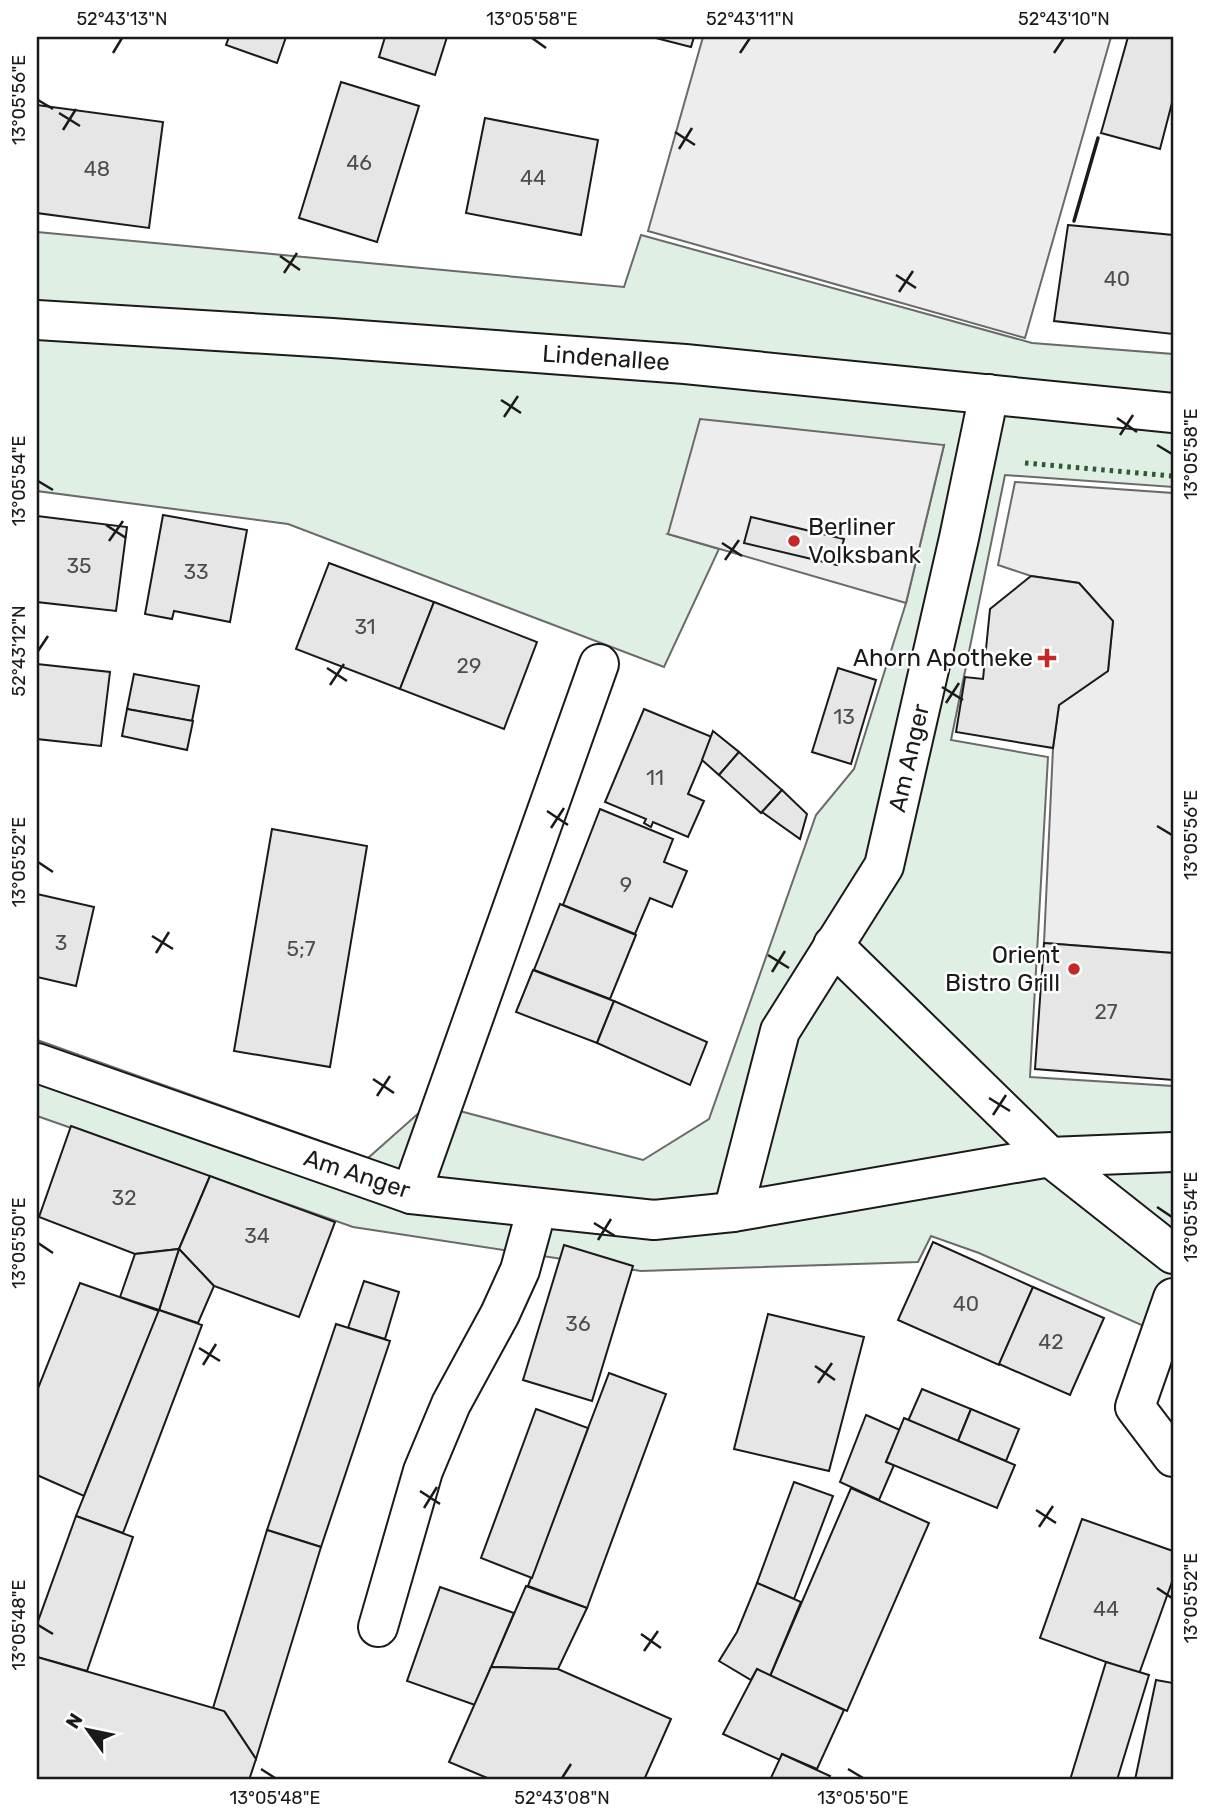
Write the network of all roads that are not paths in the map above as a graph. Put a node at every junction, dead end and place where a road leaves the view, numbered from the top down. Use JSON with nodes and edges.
{"nodes":[{"id":1,"x":37,"y":320,"type":"edge"},
{"id":2,"x":989,"y":394,"type":"junction"},
{"id":3,"x":1173,"y":413,"type":"edge"},
{"id":4,"x":598,"y":664,"type":"dead end"},
{"id":5,"x":833,"y":945,"type":"junction"},
{"id":6,"x":37,"y":1063,"type":"edge"},
{"id":7,"x":1173,"y":1152,"type":"edge"},
{"id":8,"x":1050,"y":1157,"type":"junction"},
{"id":9,"x":411,"y":1194,"type":"junction"},
{"id":10,"x":537,"y":1208,"type":"junction"},
{"id":11,"x":733,"y":1212,"type":"junction"},
{"id":12,"x":1173,"y":1254,"type":"edge"},
{"id":13,"x":1173,"y":1298,"type":"edge"},
{"id":14,"x":1173,"y":1457,"type":"edge"},
{"id":15,"x":377,"y":1627,"type":"dead end"}],
"edges":[{"from":1,"to":2,"type":"street","name":"Lindenallee"},
{"from":2,"to":3,"type":"street","name":"Lindenallee"},
{"from":2,"to":5,"type":"street","name":"Am Anger"},
{"from":4,"to":9,"type":"street"},
{"from":5,"to":8,"type":"street"},
{"from":5,"to":11,"type":"street","name":"Am Anger"},
{"from":6,"to":9,"type":"street","name":"Am Anger"},
{"from":7,"to":8,"type":"street","name":"Am Anger"},
{"from":8,"to":11,"type":"street","name":"Am Anger"},
{"from":8,"to":12,"type":"street"},
{"from":9,"to":10,"type":"street","name":"Am Anger"},
{"from":10,"to":11,"type":"street","name":"Am Anger"},
{"from":10,"to":15,"type":"street"},
{"from":13,"to":14,"type":"street"}]}
